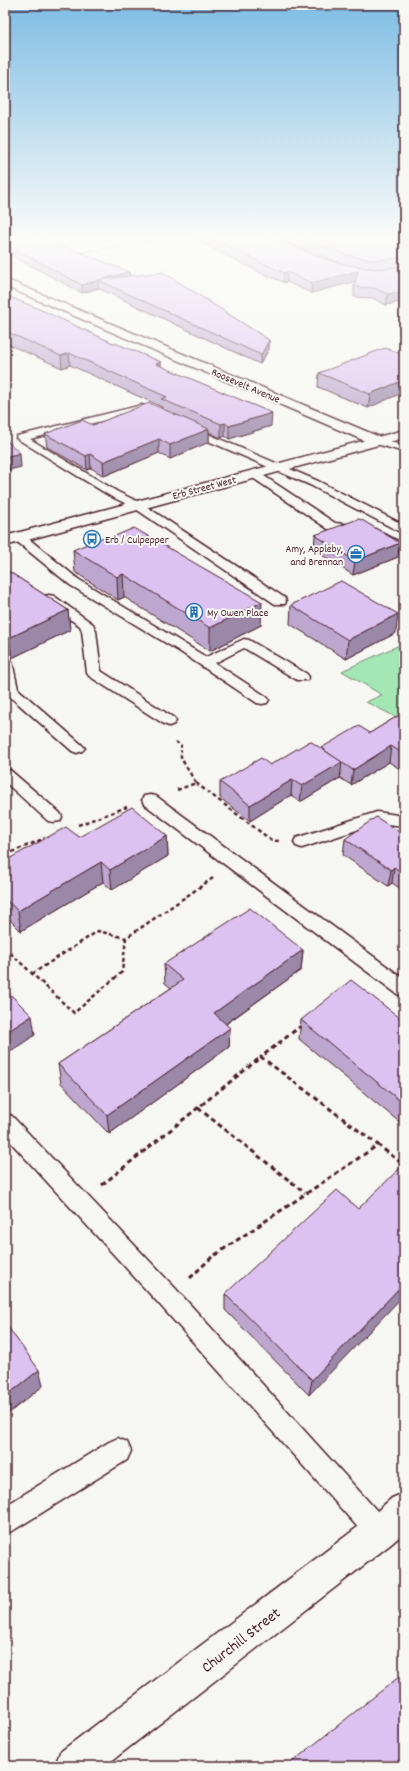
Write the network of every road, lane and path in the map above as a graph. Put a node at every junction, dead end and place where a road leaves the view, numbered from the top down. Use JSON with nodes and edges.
{"nodes":[{"id":1,"x":94,"y":320,"type":"edge"},
{"id":2,"x":156,"y":414,"type":"edge"},
{"id":3,"x":178,"y":424,"type":"edge"},
{"id":4,"x":404,"y":434,"type":"edge"},
{"id":5,"x":377,"y":440,"type":"junction"},
{"id":6,"x":404,"y":449,"type":"edge"},
{"id":7,"x":277,"y":468,"type":"junction"},
{"id":8,"x":254,"y":474,"type":"junction"},
{"id":9,"x":137,"y":505,"type":"junction"},
{"id":10,"x":404,"y":530,"type":"edge"},
{"id":11,"x":12,"y":539,"type":"edge"},
{"id":12,"x":404,"y":549,"type":"edge"},
{"id":13,"x":36,"y":591,"type":"edge"},
{"id":14,"x":280,"y":601,"type":"dead end"},
{"id":15,"x":5,"y":661,"type":"edge"},
{"id":16,"x":206,"y":662,"type":"junction"},
{"id":17,"x":302,"y":677,"type":"dead end"},
{"id":18,"x":262,"y":700,"type":"dead end"},
{"id":19,"x":169,"y":721,"type":"dead end"},
{"id":20,"x":77,"y":748,"type":"dead end"},
{"id":21,"x":5,"y":774,"type":"edge"},
{"id":22,"x":196,"y":783,"type":"dead end"},
{"id":23,"x":150,"y":800,"type":"dead end"},
{"id":24,"x":54,"y":817,"type":"dead end"},
{"id":25,"x":404,"y":821,"type":"edge"},
{"id":26,"x":302,"y":842,"type":"joint"},
{"id":27,"x":235,"y":864,"type":"junction"},
{"id":28,"x":126,"y":938,"type":"junction"},
{"id":29,"x":5,"y":948,"type":"edge"},
{"id":30,"x":32,"y":974,"type":"junction"},
{"id":31,"x":404,"y":990,"type":"edge"},
{"id":32,"x":303,"y":1024,"type":"edge"},
{"id":33,"x":261,"y":1057,"type":"junction"},
{"id":34,"x":198,"y":1108,"type":"junction"},
{"id":35,"x":5,"y":1122,"type":"edge"},
{"id":36,"x":378,"y":1145,"type":"junction"},
{"id":37,"x":404,"y":1165,"type":"edge"},
{"id":38,"x":305,"y":1194,"type":"junction"},
{"id":39,"x":79,"y":1202,"type":"junction"},
{"id":40,"x":168,"y":1297,"type":"junction"},
{"id":41,"x":118,"y":1451,"type":"dead end"},
{"id":42,"x":5,"y":1521,"type":"edge"},
{"id":43,"x":391,"y":1521,"type":"edge"},
{"id":44,"x":74,"y":1766,"type":"edge"}],
"edges":[{"from":1,"to":5,"type":"street","name":"Roosevelt Avenue"},
{"from":2,"to":9,"type":"lane"},
{"from":3,"to":7,"type":"lane"},
{"from":4,"to":5,"type":"street","name":"Erb Street West"},
{"from":5,"to":6,"type":"lane"},
{"from":5,"to":7,"type":"street","name":"Erb Street West"},
{"from":7,"to":8,"type":"street","name":"Erb Street West"},
{"from":7,"to":10,"type":"lane"},
{"from":8,"to":9,"type":"street","name":"Erb Street West"},
{"from":8,"to":12,"type":"lane"},
{"from":9,"to":11,"type":"street","name":"Erb Street West"},
{"from":9,"to":14,"type":"lane"},
{"from":11,"to":16,"type":"lane"},
{"from":13,"to":19,"type":"lane"},
{"from":15,"to":20,"type":"lane"},
{"from":16,"to":17,"type":"lane"},
{"from":16,"to":18,"type":"lane"},
{"from":21,"to":24,"type":"lane"},
{"from":22,"to":26,"type":"path"},
{"from":23,"to":27,"type":"lane"},
{"from":25,"to":26,"type":"lane"},
{"from":27,"to":28,"type":"path"},
{"from":27,"to":31,"type":"lane"},
{"from":28,"to":30,"type":"path"},
{"from":28,"to":30,"type":"path"},
{"from":29,"to":30,"type":"path"},
{"from":32,"to":33,"type":"path"},
{"from":33,"to":34,"type":"path"},
{"from":33,"to":36,"type":"path"},
{"from":34,"to":38,"type":"path"},
{"from":34,"to":39,"type":"path"},
{"from":35,"to":39,"type":"lane"},
{"from":36,"to":37,"type":"path"},
{"from":36,"to":38,"type":"path"},
{"from":38,"to":40,"type":"path"},
{"from":39,"to":40,"type":"lane"},
{"from":40,"to":43,"type":"lane"},
{"from":41,"to":42,"type":"lane"},
{"from":43,"to":44,"type":"street","name":"Churchill Street"}]}
